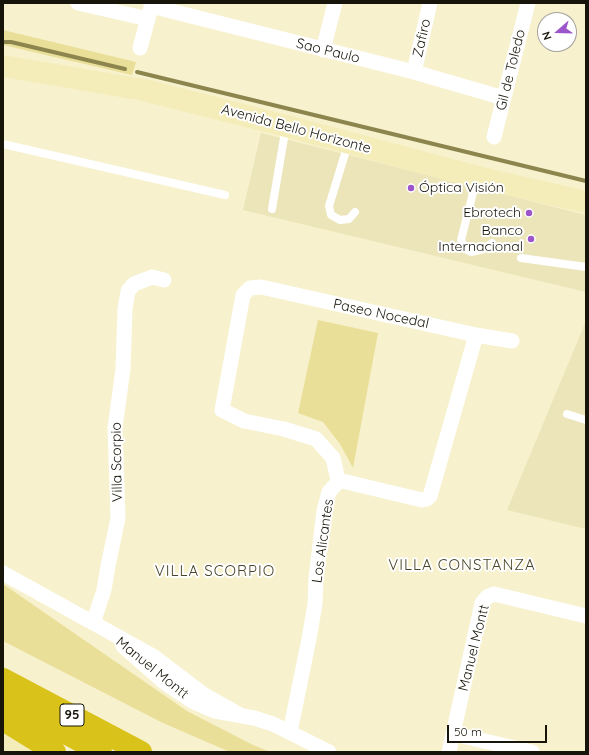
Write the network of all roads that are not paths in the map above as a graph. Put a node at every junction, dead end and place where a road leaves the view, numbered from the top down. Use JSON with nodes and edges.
{"nodes":[{"id":1,"x":78,"y":3,"type":"edge"},
{"id":2,"x":334,"y":3,"type":"edge"},
{"id":3,"x":430,"y":3,"type":"edge"},
{"id":4,"x":528,"y":3,"type":"edge"},
{"id":5,"x":150,"y":9,"type":"edge"},
{"id":6,"x":140,"y":48,"type":"dead end"},
{"id":7,"x":323,"y":50,"type":"junction"},
{"id":8,"x":3,"y":66,"type":"edge"},
{"id":9,"x":414,"y":72,"type":"junction"},
{"id":10,"x":504,"y":98,"type":"junction"},
{"id":11,"x":286,"y":126,"type":"junction"},
{"id":12,"x":494,"y":138,"type":"dead end"},
{"id":13,"x":349,"y":143,"type":"junction"},
{"id":14,"x":3,"y":144,"type":"edge"},
{"id":15,"x":477,"y":176,"type":"junction"},
{"id":16,"x":225,"y":195,"type":"dead end"},
{"id":17,"x":586,"y":202,"type":"edge"},
{"id":18,"x":272,"y":208,"type":"dead end"},
{"id":19,"x":355,"y":212,"type":"dead end"},
{"id":20,"x":492,"y":243,"type":"dead end"},
{"id":21,"x":521,"y":258,"type":"dead end"},
{"id":22,"x":586,"y":267,"type":"edge"},
{"id":23,"x":164,"y":280,"type":"dead end"},
{"id":24,"x":250,"y":288,"type":"joint"},
{"id":25,"x":476,"y":335,"type":"junction"},
{"id":26,"x":512,"y":341,"type":"dead end"},
{"id":27,"x":567,"y":414,"type":"dead end"},
{"id":28,"x":586,"y":420,"type":"edge"},
{"id":29,"x":338,"y":480,"type":"junction"},
{"id":30,"x":3,"y":573,"type":"edge"},
{"id":31,"x":586,"y":616,"type":"edge"},
{"id":32,"x":93,"y":622,"type":"junction"},
{"id":33,"x":3,"y":679,"type":"edge"},
{"id":34,"x":3,"y":700,"type":"edge"},
{"id":35,"x":3,"y":720,"type":"edge"},
{"id":36,"x":290,"y":732,"type":"junction"},
{"id":37,"x":454,"y":734,"type":"junction"},
{"id":38,"x":3,"y":743,"type":"edge"},
{"id":39,"x":20,"y":752,"type":"edge"},
{"id":40,"x":55,"y":752,"type":"edge"},
{"id":41,"x":101,"y":752,"type":"edge"},
{"id":42,"x":141,"y":752,"type":"edge"},
{"id":43,"x":329,"y":752,"type":"edge"},
{"id":44,"x":449,"y":752,"type":"edge"},
{"id":45,"x":532,"y":752,"type":"edge"}],
"edges":[{"from":1,"to":5,"type":"street","name":"Sao Paulo"},
{"from":2,"to":7,"type":"street"},
{"from":3,"to":9,"type":"street","name":"Zafiro"},
{"from":4,"to":10,"type":"street","name":"Gil de Toledo"},
{"from":5,"to":6,"type":"street"},
{"from":5,"to":7,"type":"street","name":"Sao Paulo"},
{"from":7,"to":9,"type":"street","name":"Sao Paulo"},
{"from":8,"to":11,"type":"street","name":"Avenida Bello Horizonte"},
{"from":9,"to":10,"type":"street","name":"Sao Paulo"},
{"from":10,"to":12,"type":"street","name":"Gil de Toledo"},
{"from":11,"to":13,"type":"street","name":"Avenida Bello Horizonte"},
{"from":11,"to":18,"type":"lane"},
{"from":13,"to":15,"type":"street","name":"Avenida Bello Horizonte"},
{"from":13,"to":19,"type":"lane"},
{"from":14,"to":16,"type":"lane"},
{"from":15,"to":17,"type":"street","name":"Avenida Bello Horizonte"},
{"from":15,"to":20,"type":"lane"},
{"from":21,"to":22,"type":"lane"},
{"from":23,"to":32,"type":"street","name":"Villa Scorpio"},
{"from":24,"to":25,"type":"street","name":"Paseo Nocedal"},
{"from":24,"to":29,"type":"street","name":"Los Alicantes"},
{"from":25,"to":26,"type":"street","name":"Paseo Nocedal"},
{"from":25,"to":29,"type":"street"},
{"from":27,"to":28,"type":"lane"},
{"from":29,"to":36,"type":"street","name":"Los Alicantes"},
{"from":30,"to":32,"type":"street","name":"Manuel Montt"},
{"from":31,"to":37,"type":"street","name":"Manuel Montt"},
{"from":32,"to":36,"type":"street","name":"Manuel Montt"},
{"from":33,"to":42,"type":"highway","number":"95"},
{"from":34,"to":41,"type":"highway","number":"95"},
{"from":35,"to":40,"type":"highway"},
{"from":36,"to":43,"type":"street","name":"Manuel Montt"},
{"from":37,"to":44,"type":"street","name":"Manuel Montt"},
{"from":37,"to":45,"type":"street"},
{"from":38,"to":39,"type":"street"}]}
